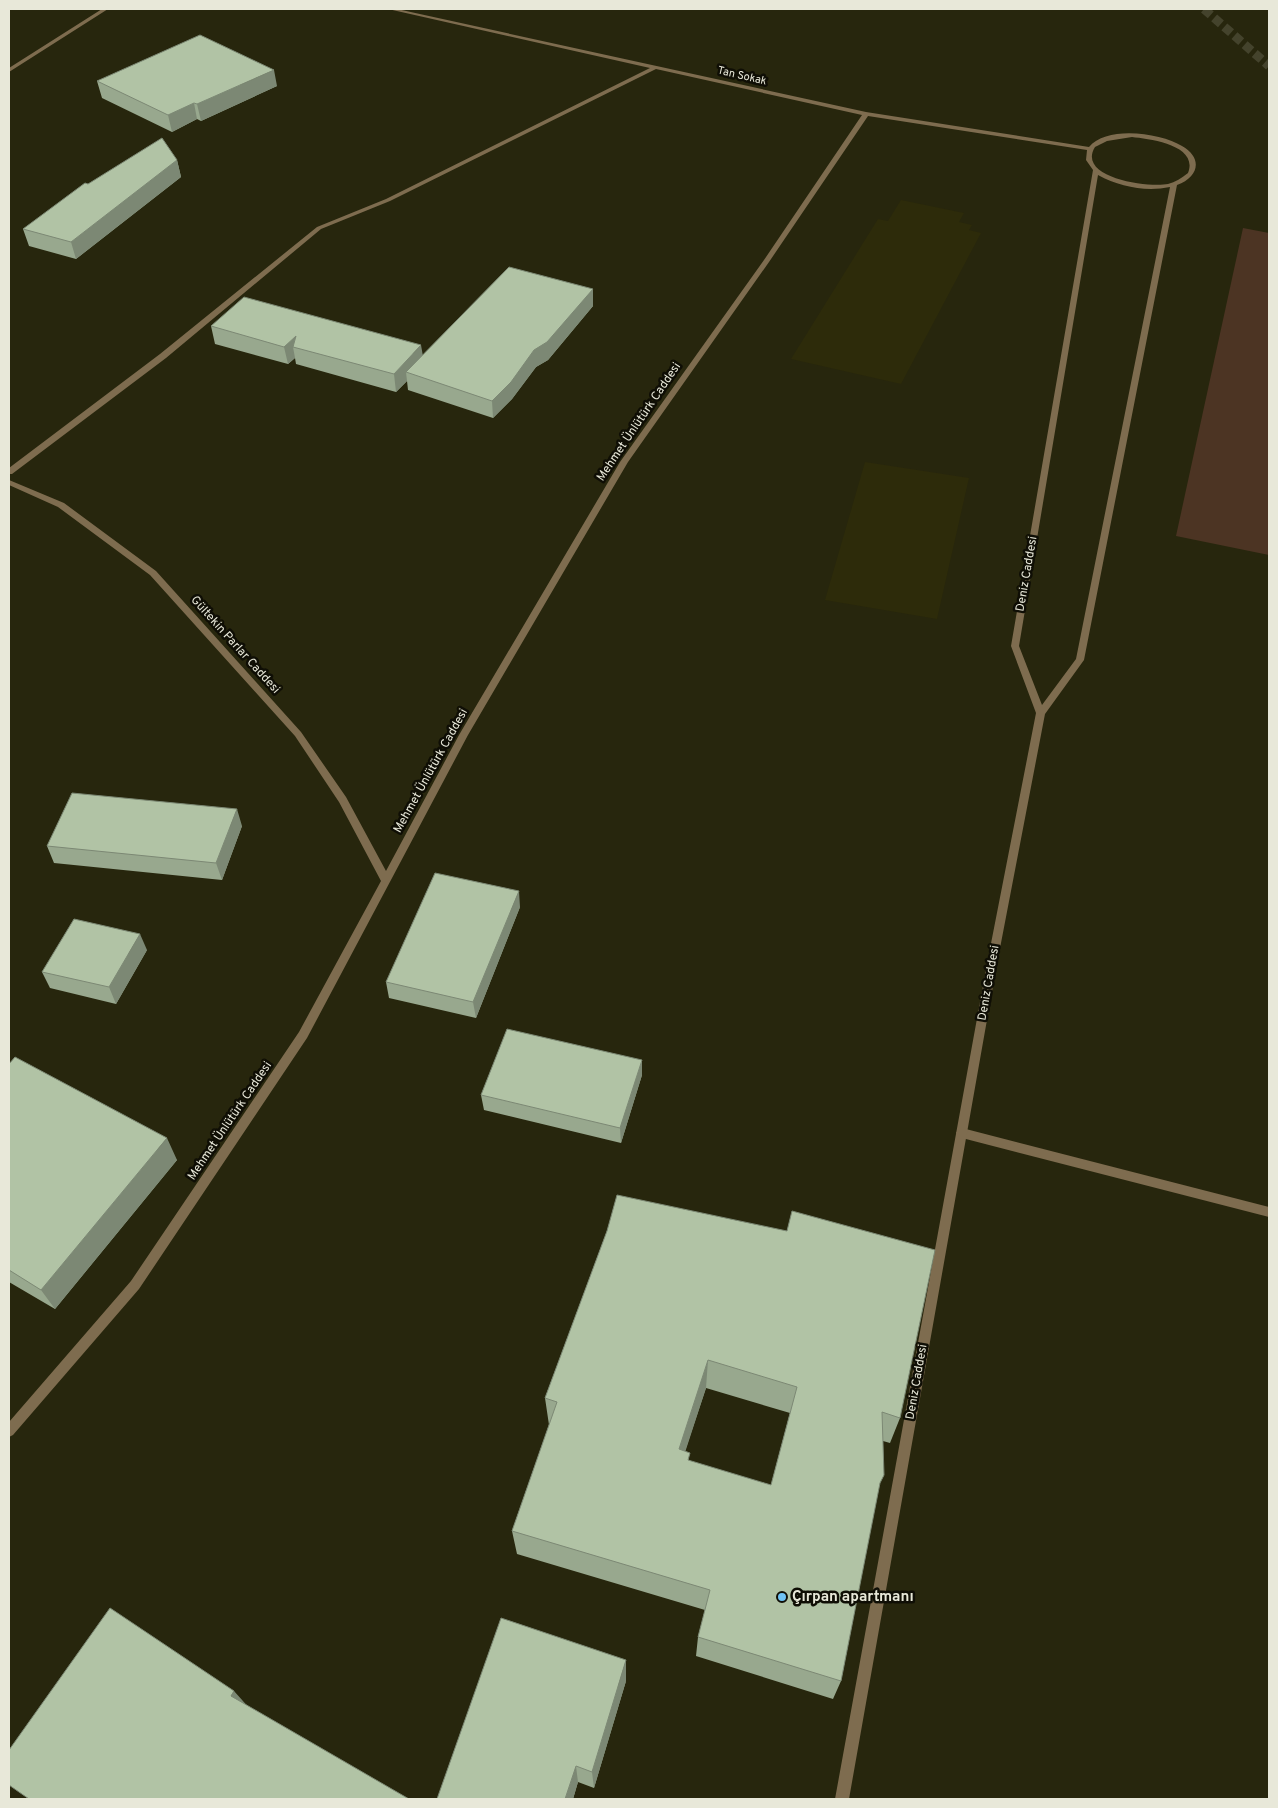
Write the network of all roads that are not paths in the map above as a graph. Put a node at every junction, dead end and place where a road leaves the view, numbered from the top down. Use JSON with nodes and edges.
{"nodes":[{"id":1,"x":105,"y":9,"type":"edge"},
{"id":2,"x":391,"y":9,"type":"edge"},
{"id":3,"x":656,"y":67,"type":"junction"},
{"id":4,"x":9,"y":70,"type":"edge"},
{"id":5,"x":866,"y":114,"type":"junction"},
{"id":6,"x":1091,"y":149,"type":"junction"},
{"id":7,"x":1096,"y":170,"type":"junction"},
{"id":8,"x":1174,"y":184,"type":"junction"},
{"id":9,"x":9,"y":472,"type":"edge"},
{"id":10,"x":9,"y":482,"type":"edge"},
{"id":11,"x":1041,"y":713,"type":"junction"},
{"id":12,"x":386,"y":881,"type":"junction"},
{"id":13,"x":962,"y":1133,"type":"junction"},
{"id":14,"x":1269,"y":1212,"type":"edge"},
{"id":15,"x":9,"y":1431,"type":"edge"},
{"id":16,"x":842,"y":1799,"type":"edge"}],
"edges":[{"from":1,"to":4,"type":"street"},
{"from":2,"to":3,"type":"street","name":"Tan Sokak"},
{"from":3,"to":5,"type":"street","name":"Tan Sokak"},
{"from":3,"to":9,"type":"street"},
{"from":5,"to":6,"type":"street","name":"Tan Sokak"},
{"from":5,"to":12,"type":"street","name":"Mehmet Ünlütürk Caddesi"},
{"from":6,"to":7,"type":"street","name":"Deniz Caddesi"},
{"from":6,"to":8,"type":"street"},
{"from":7,"to":8,"type":"street"},
{"from":7,"to":11,"type":"street","name":"Deniz Caddesi"},
{"from":8,"to":11,"type":"street"},
{"from":10,"to":12,"type":"street","name":"Gültekin Parlar Caddesi"},
{"from":11,"to":13,"type":"street","name":"Deniz Caddesi"},
{"from":12,"to":15,"type":"street","name":"Mehmet Ünlütürk Caddesi"},
{"from":13,"to":14,"type":"street"},
{"from":13,"to":16,"type":"street","name":"Deniz Caddesi"}]}
